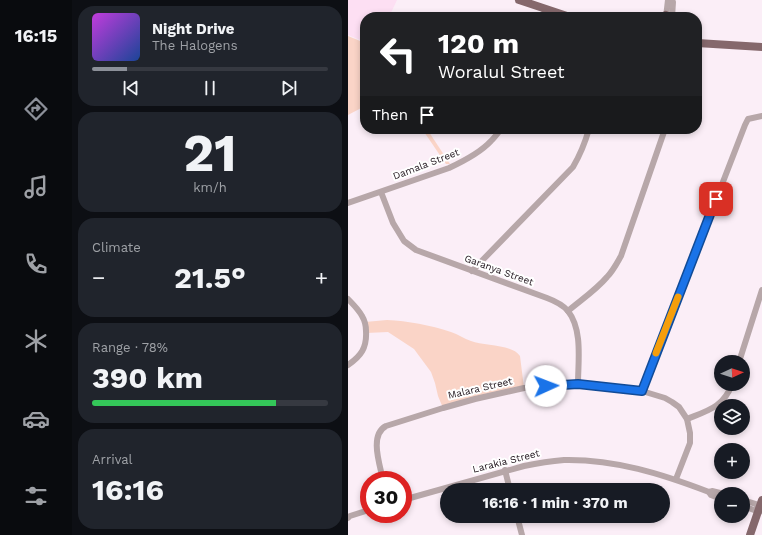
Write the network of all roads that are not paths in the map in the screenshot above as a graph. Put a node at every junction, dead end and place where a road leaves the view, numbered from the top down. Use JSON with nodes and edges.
{"nodes":[{"id":1,"x":520,"y":0,"type":"edge"},
{"id":2,"x":668,"y":0,"type":"edge"},
{"id":3,"x":672,"y":0,"type":"edge"},
{"id":4,"x":542,"y":12,"type":"edge"},
{"id":5,"x":669,"y":12,"type":"edge"},
{"id":6,"x":670,"y":12,"type":"edge"},
{"id":7,"x":702,"y":43,"type":"edge"},
{"id":8,"x":762,"y":47,"type":"edge"},
{"id":9,"x":762,"y":116,"type":"edge"},
{"id":10,"x":497,"y":134,"type":"edge"},
{"id":11,"x":588,"y":134,"type":"edge"},
{"id":12,"x":663,"y":134,"type":"edge"},
{"id":13,"x":381,"y":192,"type":"junction"},
{"id":14,"x":348,"y":203,"type":"edge"},
{"id":15,"x":472,"y":271,"type":"junction"},
{"id":16,"x":762,"y":290,"type":"edge"},
{"id":17,"x":348,"y":299,"type":"edge"},
{"id":18,"x":568,"y":311,"type":"junction"},
{"id":19,"x":741,"y":355,"type":"edge"},
{"id":20,"x":348,"y":365,"type":"edge"},
{"id":21,"x":578,"y":384,"type":"junction"},
{"id":22,"x":642,"y":391,"type":"junction"},
{"id":23,"x":729,"y":391,"type":"edge"},
{"id":24,"x":687,"y":419,"type":"junction"},
{"id":25,"x":505,"y":470,"type":"junction"},
{"id":26,"x":381,"y":471,"type":"edge"},
{"id":27,"x":676,"y":479,"type":"junction"},
{"id":28,"x":508,"y":483,"type":"edge"},
{"id":29,"x":714,"y":492,"type":"edge"},
{"id":30,"x":412,"y":497,"type":"edge"},
{"id":31,"x":750,"y":502,"type":"edge"},
{"id":32,"x":761,"y":507,"type":"edge"},
{"id":33,"x":750,"y":509,"type":"edge"},
{"id":34,"x":360,"y":513,"type":"edge"},
{"id":35,"x":349,"y":516,"type":"edge"},
{"id":36,"x":519,"y":523,"type":"edge"},
{"id":37,"x":522,"y":535,"type":"edge"},
{"id":38,"x":750,"y":535,"type":"edge"}],
"edges":[{"from":1,"to":4,"type":"main road"},
{"from":2,"to":5,"type":"street"},
{"from":3,"to":6,"type":"street"},
{"from":7,"to":8,"type":"main road"},
{"from":9,"to":22,"type":"street"},
{"from":10,"to":13,"type":"street","name":"Damala Street"},
{"from":11,"to":15,"type":"street"},
{"from":12,"to":18,"type":"street"},
{"from":13,"to":14,"type":"street","name":"Damala Street"},
{"from":13,"to":15,"type":"street","name":"Garanya Street"},
{"from":15,"to":18,"type":"street","name":"Garanya Street"},
{"from":16,"to":19,"type":"street"},
{"from":17,"to":20,"type":"street"},
{"from":18,"to":21,"type":"street"},
{"from":21,"to":22,"type":"street","name":"Malara Street"},
{"from":21,"to":26,"type":"street","name":"Malara Street"},
{"from":22,"to":24,"type":"street","name":"Malara Street"},
{"from":23,"to":24,"type":"street"},
{"from":24,"to":27,"type":"street"},
{"from":25,"to":27,"type":"street","name":"Larakia Street"},
{"from":25,"to":28,"type":"street"},
{"from":25,"to":30,"type":"street","name":"Larakia Street"},
{"from":27,"to":29,"type":"street","name":"Larakia Street"},
{"from":31,"to":32,"type":"street"},
{"from":32,"to":33,"type":"street"},
{"from":32,"to":38,"type":"main road"},
{"from":34,"to":35,"type":"street"},
{"from":36,"to":37,"type":"street"}]}
